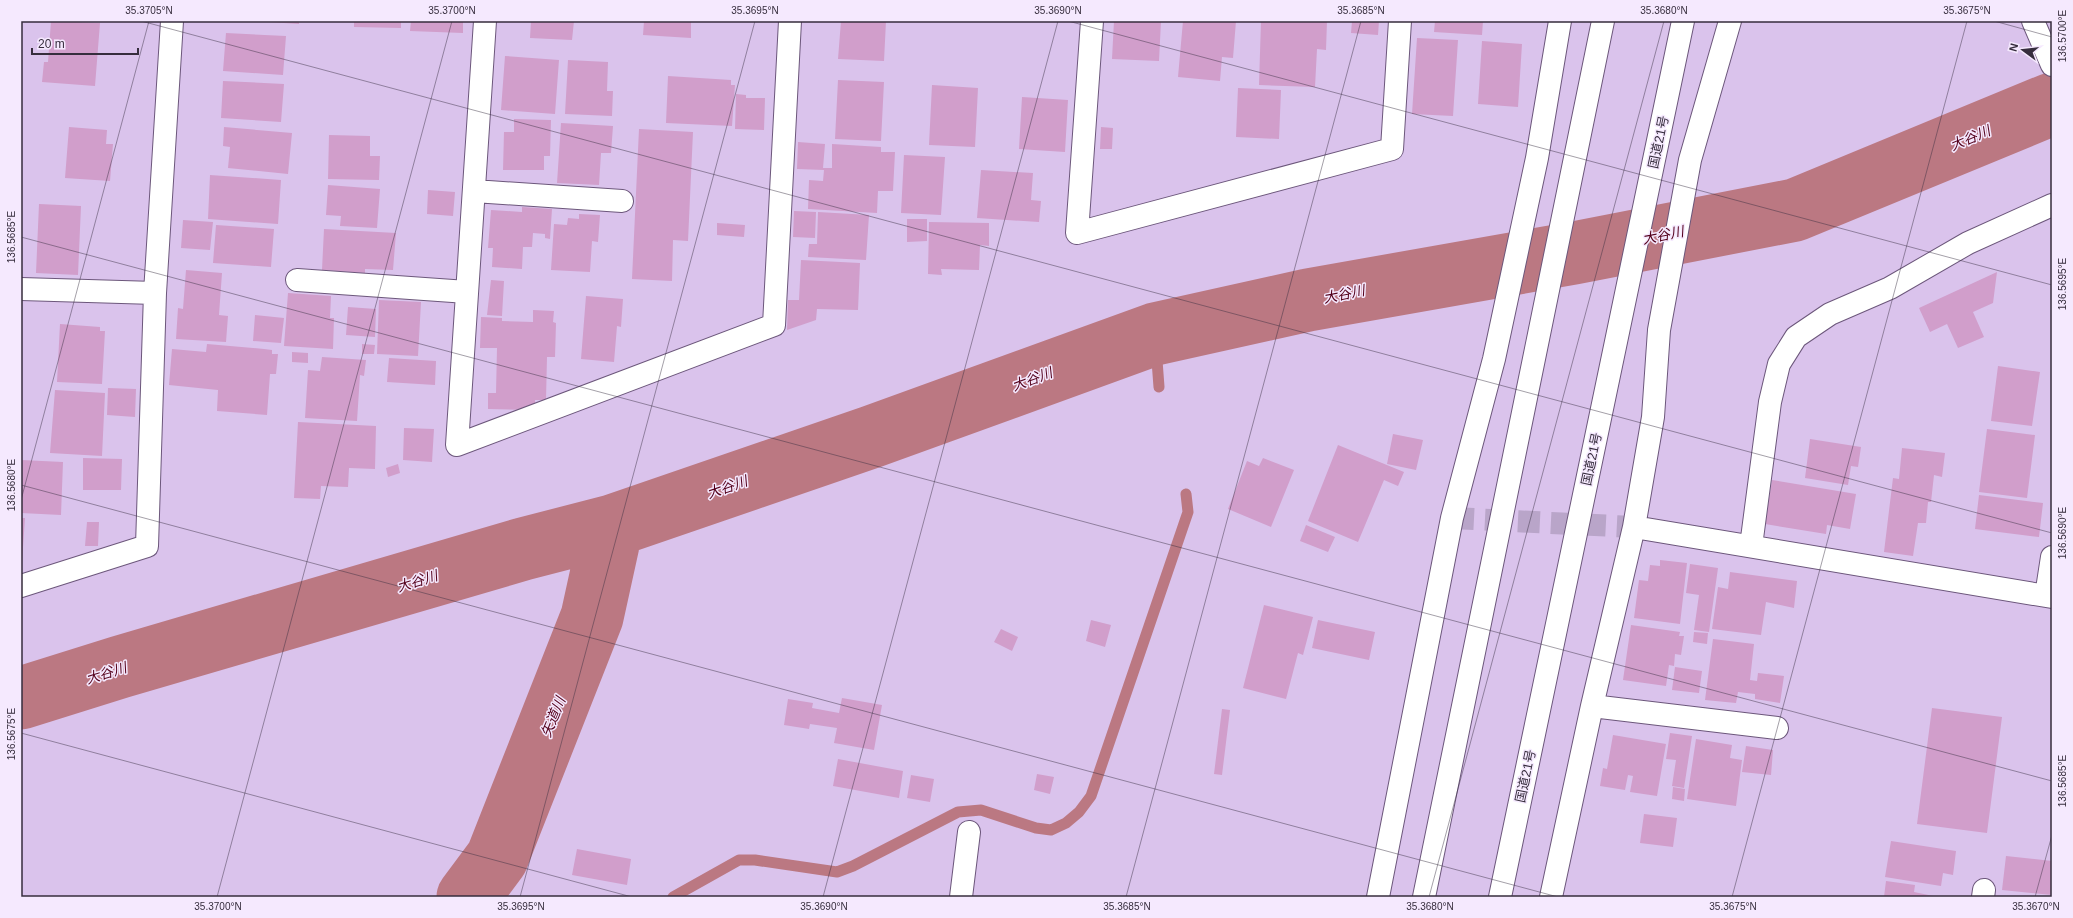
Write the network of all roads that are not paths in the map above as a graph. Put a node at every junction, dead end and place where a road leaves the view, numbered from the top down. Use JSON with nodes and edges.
{"nodes":[{"id":1,"x":172,"y":21,"type":"edge"},
{"id":2,"x":485,"y":21,"type":"edge"},
{"id":3,"x":790,"y":21,"type":"edge"},
{"id":4,"x":1092,"y":21,"type":"edge"},
{"id":5,"x":1400,"y":21,"type":"edge"},
{"id":6,"x":1560,"y":21,"type":"edge"},
{"id":7,"x":1603,"y":21,"type":"edge"},
{"id":8,"x":1683,"y":21,"type":"edge"},
{"id":9,"x":1730,"y":21,"type":"edge"},
{"id":10,"x":2034,"y":24,"type":"edge"},
{"id":11,"x":2052,"y":65,"type":"edge"},
{"id":12,"x":474,"y":191,"type":"junction"},
{"id":13,"x":622,"y":201,"type":"dead end"},
{"id":14,"x":2052,"y":205,"type":"edge"},
{"id":15,"x":297,"y":280,"type":"dead end"},
{"id":16,"x":21,"y":289,"type":"edge"},
{"id":17,"x":468,"y":292,"type":"junction"},
{"id":18,"x":155,"y":293,"type":"junction"},
{"id":19,"x":1634,"y":527,"type":"junction"},
{"id":20,"x":1751,"y":546,"type":"junction"},
{"id":21,"x":2052,"y":557,"type":"edge"},
{"id":22,"x":21,"y":586,"type":"edge"},
{"id":23,"x":2049,"y":596,"type":"edge"},
{"id":24,"x":1592,"y":706,"type":"junction"},
{"id":25,"x":1777,"y":728,"type":"dead end"},
{"id":26,"x":969,"y":832,"type":"dead end"},
{"id":27,"x":961,"y":897,"type":"edge"},
{"id":28,"x":1378,"y":897,"type":"edge"},
{"id":29,"x":1424,"y":897,"type":"edge"},
{"id":30,"x":1500,"y":897,"type":"edge"},
{"id":31,"x":1551,"y":897,"type":"edge"}],
"edges":[{"from":1,"to":18,"type":"main road"},
{"from":2,"to":12,"type":"main road"},
{"from":3,"to":17,"type":"main road"},
{"from":4,"to":5,"type":"main road"},
{"from":6,"to":28,"type":"main road"},
{"from":7,"to":29,"type":"main road"},
{"from":8,"to":30,"type":"main road","name":"国道21号"},
{"from":9,"to":19,"type":"main road"},
{"from":10,"to":11,"type":"main road"},
{"from":12,"to":13,"type":"main road"},
{"from":12,"to":17,"type":"main road"},
{"from":14,"to":20,"type":"main road"},
{"from":15,"to":17,"type":"main road"},
{"from":16,"to":18,"type":"main road"},
{"from":18,"to":22,"type":"main road"},
{"from":19,"to":20,"type":"main road"},
{"from":19,"to":24,"type":"main road"},
{"from":20,"to":23,"type":"main road"},
{"from":21,"to":23,"type":"main road"},
{"from":24,"to":25,"type":"main road"},
{"from":24,"to":31,"type":"main road"},
{"from":26,"to":27,"type":"main road"}]}
